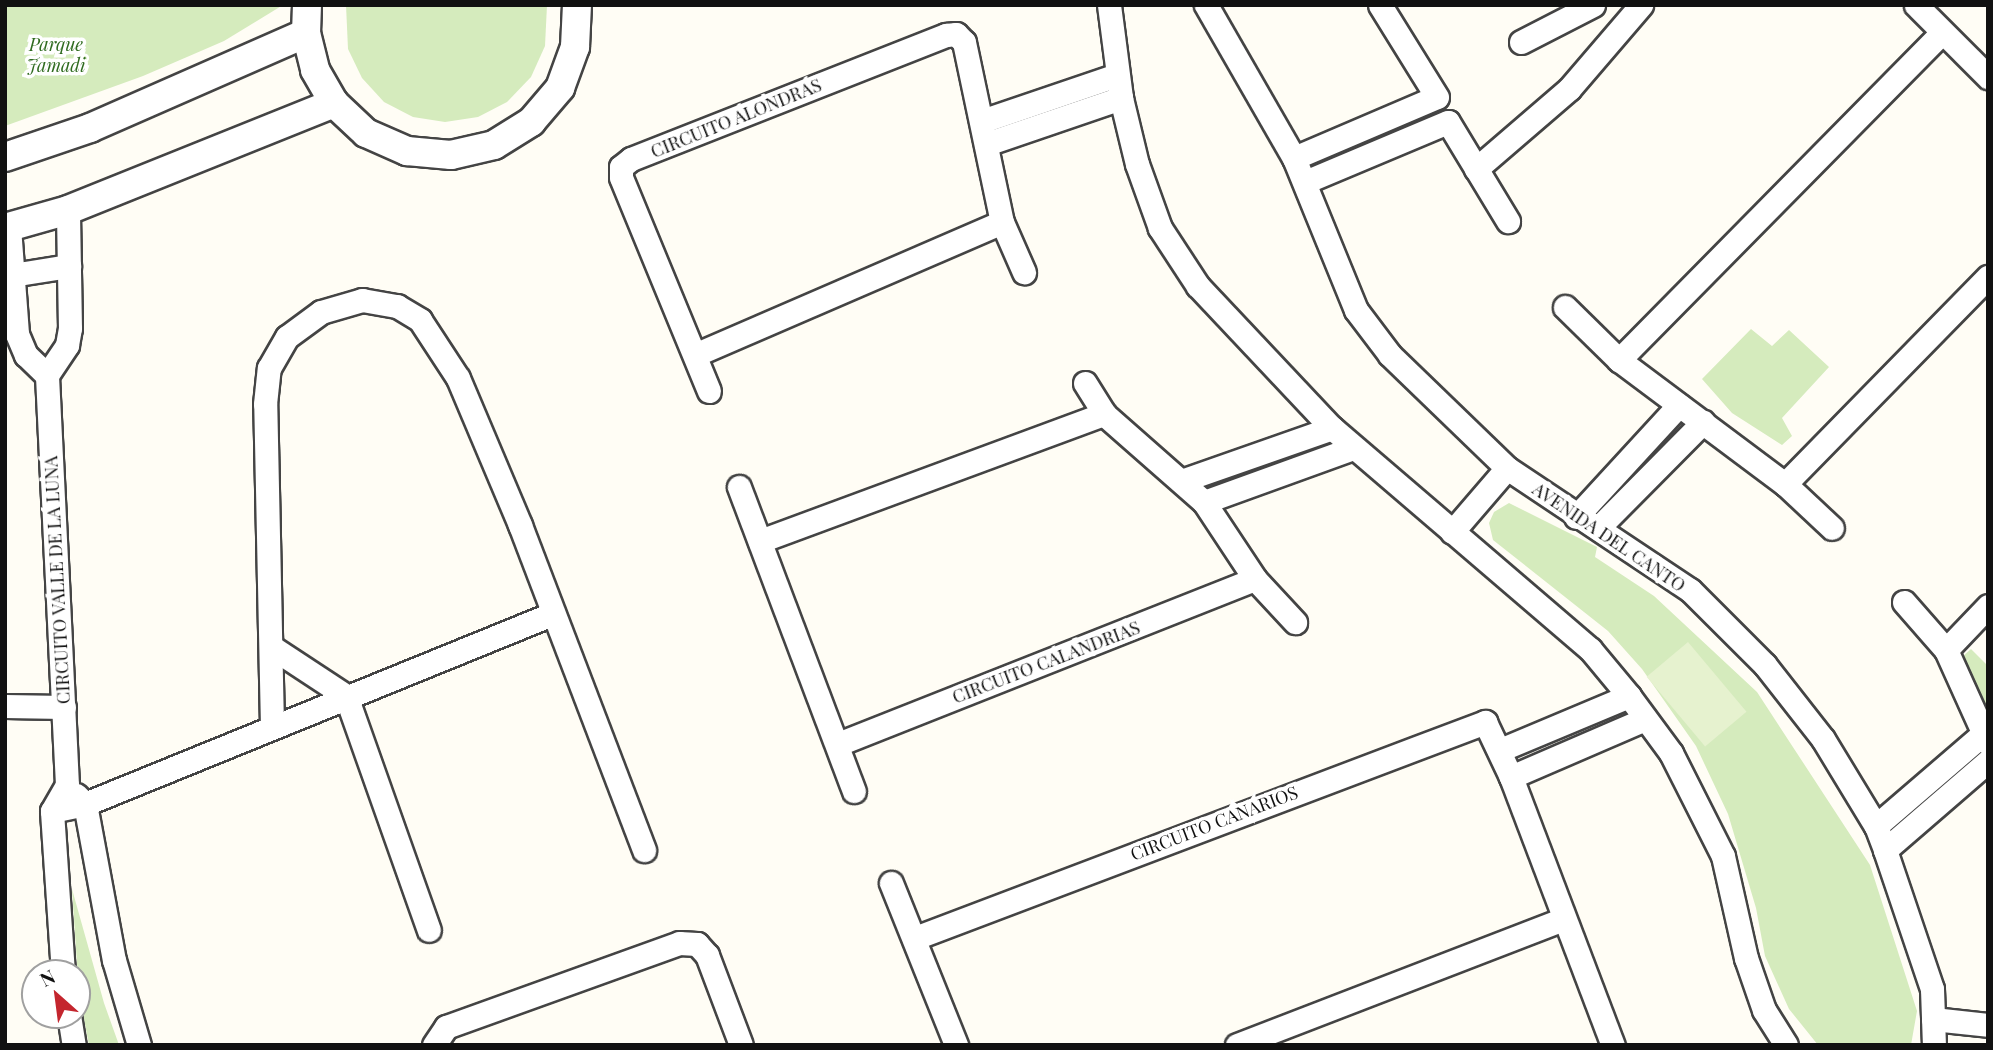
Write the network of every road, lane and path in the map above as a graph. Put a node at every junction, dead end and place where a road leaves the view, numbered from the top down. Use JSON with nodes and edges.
{"nodes":[{"id":1,"x":578,"y":5,"type":"edge"},
{"id":2,"x":1109,"y":5,"type":"edge"},
{"id":3,"x":1206,"y":5,"type":"edge"},
{"id":4,"x":1380,"y":5,"type":"edge"},
{"id":5,"x":1593,"y":5,"type":"edge"},
{"id":6,"x":1641,"y":5,"type":"edge"},
{"id":7,"x":1916,"y":5,"type":"edge"},
{"id":8,"x":307,"y":19,"type":"edge"},
{"id":9,"x":1942,"y":33,"type":"junction"},
{"id":10,"x":1521,"y":42,"type":"dead end"},
{"id":11,"x":1117,"y":75,"type":"junction"},
{"id":12,"x":1988,"y":77,"type":"edge"},
{"id":13,"x":1121,"y":98,"type":"junction"},
{"id":14,"x":334,"y":103,"type":"junction"},
{"id":15,"x":982,"y":121,"type":"junction"},
{"id":16,"x":986,"y":144,"type":"junction"},
{"id":17,"x":5,"y":157,"type":"edge"},
{"id":18,"x":1294,"y":158,"type":"junction"},
{"id":19,"x":1476,"y":169,"type":"junction"},
{"id":20,"x":1305,"y":182,"type":"junction"},
{"id":21,"x":68,"y":210,"type":"junction"},
{"id":22,"x":1508,"y":221,"type":"dead end"},
{"id":23,"x":1002,"y":222,"type":"junction"},
{"id":24,"x":7,"y":227,"type":"edge"},
{"id":25,"x":69,"y":266,"type":"junction"},
{"id":26,"x":1024,"y":272,"type":"dead end"},
{"id":27,"x":12,"y":275,"type":"junction"},
{"id":28,"x":1988,"y":277,"type":"edge"},
{"id":29,"x":1565,"y":307,"type":"dead end"},
{"id":30,"x":697,"y":354,"type":"junction"},
{"id":31,"x":1619,"y":360,"type":"junction"},
{"id":32,"x":47,"y":375,"type":"junction"},
{"id":33,"x":1085,"y":383,"type":"dead end"},
{"id":34,"x":709,"y":391,"type":"dead end"},
{"id":35,"x":1679,"y":405,"type":"junction"},
{"id":36,"x":1104,"y":414,"type":"junction"},
{"id":37,"x":1703,"y":422,"type":"junction"},
{"id":38,"x":1332,"y":428,"type":"junction"},
{"id":39,"x":1353,"y":448,"type":"junction"},
{"id":40,"x":1507,"y":468,"type":"junction"},
{"id":41,"x":1181,"y":481,"type":"junction"},
{"id":42,"x":1785,"y":484,"type":"junction"},
{"id":43,"x":738,"y":487,"type":"dead end"},
{"id":44,"x":1204,"y":502,"type":"junction"},
{"id":45,"x":1576,"y":517,"type":"junction"},
{"id":46,"x":1599,"y":527,"type":"junction"},
{"id":47,"x":1832,"y":528,"type":"dead end"},
{"id":48,"x":1451,"y":532,"type":"junction"},
{"id":49,"x":760,"y":541,"type":"junction"},
{"id":50,"x":1255,"y":579,"type":"junction"},
{"id":51,"x":1904,"y":602,"type":"dead end"},
{"id":52,"x":1988,"y":606,"type":"edge"},
{"id":53,"x":552,"y":614,"type":"junction"},
{"id":54,"x":1295,"y":622,"type":"dead end"},
{"id":55,"x":273,"y":648,"type":"junction"},
{"id":56,"x":1946,"y":649,"type":"junction"},
{"id":57,"x":346,"y":696,"type":"junction"},
{"id":58,"x":1629,"y":696,"type":"junction"},
{"id":59,"x":5,"y":706,"type":"edge"},
{"id":60,"x":64,"y":707,"type":"junction"},
{"id":61,"x":1645,"y":719,"type":"junction"},
{"id":62,"x":272,"y":727,"type":"junction"},
{"id":63,"x":1985,"y":738,"type":"edge"},
{"id":64,"x":838,"y":744,"type":"junction"},
{"id":65,"x":1500,"y":750,"type":"junction"},
{"id":66,"x":1988,"y":761,"type":"edge"},
{"id":67,"x":1511,"y":777,"type":"junction"},
{"id":68,"x":67,"y":785,"type":"junction"},
{"id":69,"x":854,"y":791,"type":"dead end"},
{"id":70,"x":85,"y":804,"type":"junction"},
{"id":71,"x":52,"y":811,"type":"junction"},
{"id":72,"x":1876,"y":826,"type":"junction"},
{"id":73,"x":644,"y":850,"type":"dead end"},
{"id":74,"x":1885,"y":850,"type":"junction"},
{"id":75,"x":891,"y":883,"type":"dead end"},
{"id":76,"x":1563,"y":919,"type":"junction"},
{"id":77,"x":429,"y":930,"type":"dead end"},
{"id":78,"x":915,"y":938,"type":"junction"},
{"id":79,"x":62,"y":959,"type":"edge"},
{"id":80,"x":1933,"y":1019,"type":"junction"},
{"id":81,"x":1988,"y":1025,"type":"edge"},
{"id":82,"x":139,"y":1045,"type":"edge"},
{"id":83,"x":434,"y":1045,"type":"edge"},
{"id":84,"x":741,"y":1045,"type":"edge"},
{"id":85,"x":956,"y":1045,"type":"edge"},
{"id":86,"x":1237,"y":1045,"type":"edge"},
{"id":87,"x":1613,"y":1045,"type":"edge"},
{"id":88,"x":1786,"y":1045,"type":"edge"},
{"id":89,"x":1934,"y":1045,"type":"edge"}],
"edges":[{"from":1,"to":14,"type":"street"},
{"from":2,"to":11,"type":"street"},
{"from":3,"to":18,"type":"street","name":"AVENIDA DEL CANTO"},
{"from":4,"to":18,"type":"street"},
{"from":5,"to":10,"type":"street"},
{"from":6,"to":19,"type":"street"},
{"from":7,"to":9,"type":"street"},
{"from":8,"to":14,"type":"street"},
{"from":8,"to":17,"type":"street"},
{"from":9,"to":12,"type":"street"},
{"from":9,"to":31,"type":"street"},
{"from":11,"to":13,"type":"street"},
{"from":11,"to":15,"type":"street"},
{"from":13,"to":16,"type":"street"},
{"from":13,"to":38,"type":"street"},
{"from":14,"to":21,"type":"street"},
{"from":15,"to":16,"type":"street","name":"CIRCUITO ALONDRAS"},
{"from":15,"to":30,"type":"street","name":"CIRCUITO ALONDRAS"},
{"from":16,"to":23,"type":"street","name":"CIRCUITO ALONDRAS"},
{"from":18,"to":20,"type":"street","name":"AVENIDA DEL CANTO"},
{"from":19,"to":20,"type":"street"},
{"from":19,"to":22,"type":"street"},
{"from":20,"to":40,"type":"street","name":"AVENIDA DEL CANTO"},
{"from":21,"to":24,"type":"street"},
{"from":21,"to":25,"type":"street"},
{"from":23,"to":26,"type":"street","name":"CIRCUITO ALONDRAS"},
{"from":23,"to":30,"type":"street"},
{"from":24,"to":27,"type":"street"},
{"from":25,"to":27,"type":"street"},
{"from":25,"to":32,"type":"street"},
{"from":27,"to":32,"type":"street"},
{"from":28,"to":42,"type":"street"},
{"from":29,"to":31,"type":"street"},
{"from":30,"to":34,"type":"street","name":"CIRCUITO ALONDRAS"},
{"from":31,"to":35,"type":"street"},
{"from":32,"to":60,"type":"street","name":"CIRCUITO VALLE DE LA LUNA"},
{"from":33,"to":36,"type":"street"},
{"from":35,"to":37,"type":"street"},
{"from":35,"to":45,"type":"street"},
{"from":36,"to":41,"type":"street"},
{"from":36,"to":49,"type":"street"},
{"from":37,"to":42,"type":"street"},
{"from":37,"to":46,"type":"street"},
{"from":38,"to":39,"type":"street"},
{"from":38,"to":41,"type":"street"},
{"from":39,"to":44,"type":"street"},
{"from":39,"to":48,"type":"street"},
{"from":40,"to":45,"type":"street","name":"AVENIDA DEL CANTO"},
{"from":40,"to":48,"type":"street"},
{"from":41,"to":44,"type":"street"},
{"from":42,"to":47,"type":"street"},
{"from":43,"to":49,"type":"street"},
{"from":44,"to":50,"type":"street"},
{"from":45,"to":46,"type":"street","name":"AVENIDA DEL CANTO"},
{"from":46,"to":72,"type":"street","name":"AVENIDA DEL CANTO"},
{"from":48,"to":58,"type":"street"},
{"from":49,"to":64,"type":"street"},
{"from":50,"to":54,"type":"street"},
{"from":50,"to":64,"type":"street","name":"CIRCUITO CALANDRIAS"},
{"from":51,"to":56,"type":"street"},
{"from":52,"to":56,"type":"street"},
{"from":53,"to":55,"type":"street"},
{"from":53,"to":57,"type":"street"},
{"from":53,"to":73,"type":"street"},
{"from":55,"to":57,"type":"street"},
{"from":55,"to":62,"type":"street"},
{"from":56,"to":63,"type":"street"},
{"from":57,"to":62,"type":"street"},
{"from":57,"to":77,"type":"street"},
{"from":58,"to":61,"type":"street"},
{"from":58,"to":65,"type":"street"},
{"from":59,"to":60,"type":"street"},
{"from":60,"to":68,"type":"street","name":"CIRCUITO VALLE DE LA LUNA"},
{"from":61,"to":67,"type":"street"},
{"from":61,"to":88,"type":"street"},
{"from":62,"to":70,"type":"street"},
{"from":63,"to":72,"type":"street"},
{"from":64,"to":69,"type":"street"},
{"from":65,"to":67,"type":"street","name":"CIRCUITO CANARIOS"},
{"from":65,"to":78,"type":"street","name":"CIRCUITO CANARIOS"},
{"from":66,"to":74,"type":"street"},
{"from":67,"to":76,"type":"street","name":"CIRCUITO CANARIOS"},
{"from":68,"to":70,"type":"street"},
{"from":68,"to":71,"type":"street"},
{"from":70,"to":71,"type":"street"},
{"from":70,"to":82,"type":"street"},
{"from":71,"to":79,"type":"street"},
{"from":72,"to":74,"type":"street","name":"AVENIDA DEL CANTO"},
{"from":74,"to":80,"type":"street","name":"AVENIDA DEL CANTO"},
{"from":75,"to":78,"type":"street"},
{"from":76,"to":86,"type":"street"},
{"from":76,"to":87,"type":"street","name":"CIRCUITO CANARIOS"},
{"from":78,"to":85,"type":"street"},
{"from":80,"to":81,"type":"street"},
{"from":80,"to":89,"type":"street","name":"AVENIDA DEL CANTO"},
{"from":83,"to":84,"type":"street"}]}
